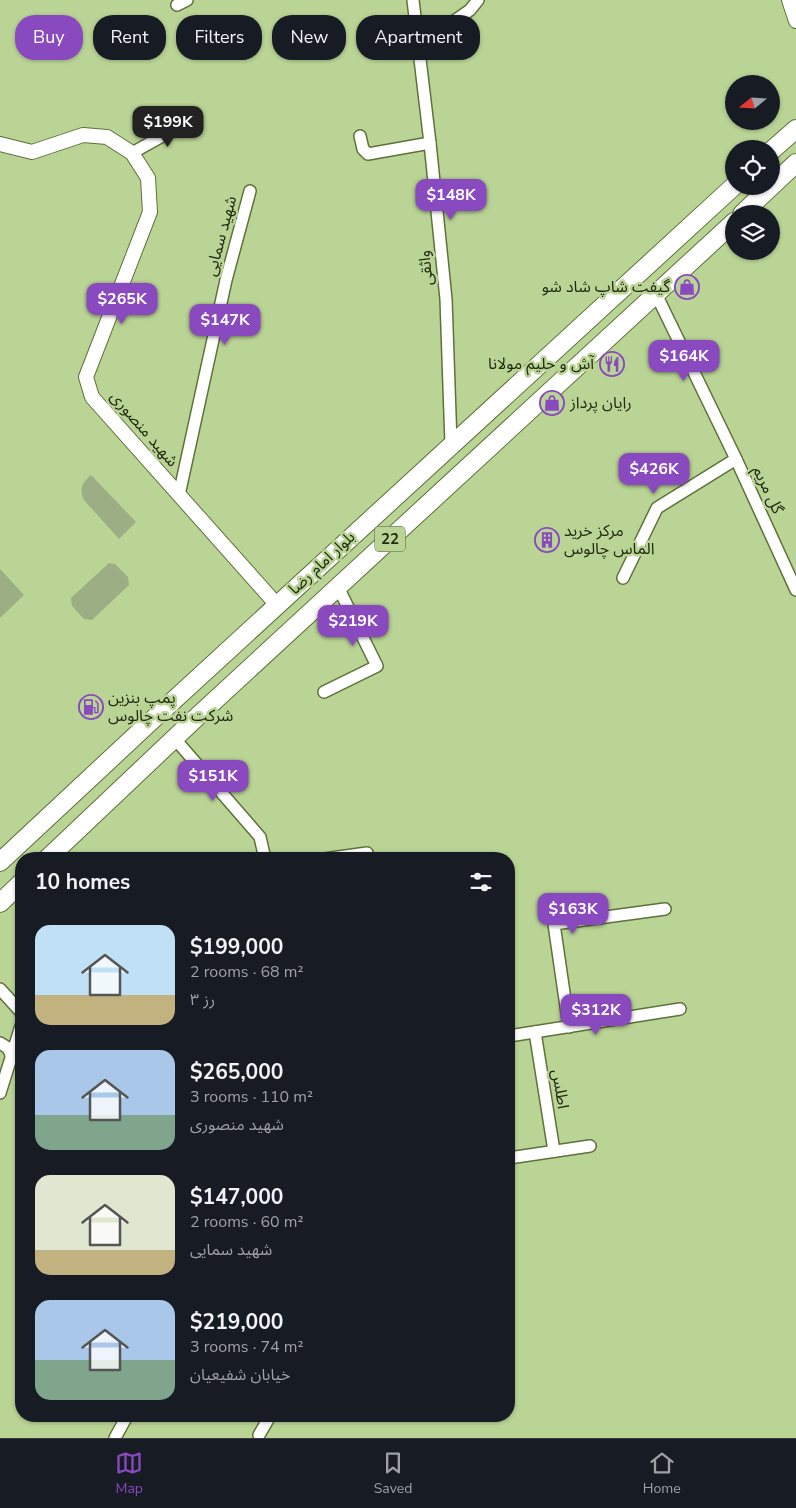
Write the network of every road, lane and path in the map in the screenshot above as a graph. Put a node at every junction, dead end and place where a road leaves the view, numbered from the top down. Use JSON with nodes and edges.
{"nodes":[{"id":1,"x":412,"y":0,"type":"edge"},
{"id":2,"x":478,"y":0,"type":"edge"},
{"id":3,"x":789,"y":0,"type":"edge"},
{"id":4,"x":414,"y":15,"type":"edge"},
{"id":5,"x":463,"y":15,"type":"edge"},
{"id":6,"x":796,"y":21,"type":"edge"},
{"id":7,"x":419,"y":60,"type":"edge"},
{"id":8,"x":191,"y":120,"type":"dead end"},
{"id":9,"x":796,"y":129,"type":"edge"},
{"id":10,"x":360,"y":136,"type":"dead end"},
{"id":11,"x":430,"y":143,"type":"junction"},
{"id":12,"x":780,"y":143,"type":"edge"},
{"id":13,"x":0,"y":144,"type":"edge"},
{"id":14,"x":132,"y":153,"type":"junction"},
{"id":15,"x":796,"y":163,"type":"edge"},
{"id":16,"x":250,"y":191,"type":"dead end"},
{"id":17,"x":725,"y":194,"type":"edge"},
{"id":18,"x":752,"y":205,"type":"edge"},
{"id":19,"x":725,"y":230,"type":"edge"},
{"id":20,"x":656,"y":294,"type":"junction"},
{"id":21,"x":451,"y":444,"type":"junction"},
{"id":22,"x":736,"y":459,"type":"junction"},
{"id":23,"x":179,"y":496,"type":"junction"},
{"id":24,"x":623,"y":578,"type":"dead end"},
{"id":25,"x":338,"y":588,"type":"junction"},
{"id":26,"x":796,"y":590,"type":"edge"},
{"id":27,"x":277,"y":605,"type":"junction"},
{"id":28,"x":324,"y":692,"type":"dead end"},
{"id":29,"x":179,"y":695,"type":"junction"},
{"id":30,"x":199,"y":715,"type":"junction"},
{"id":31,"x":175,"y":738,"type":"junction"},
{"id":32,"x":30,"y":834,"type":"junction"},
{"id":33,"x":45,"y":852,"type":"edge"},
{"id":34,"x":54,"y":852,"type":"edge"},
{"id":35,"x":263,"y":852,"type":"edge"},
{"id":36,"x":0,"y":862,"type":"edge"},
{"id":37,"x":15,"y":889,"type":"edge"},
{"id":38,"x":0,"y":903,"type":"edge"},
{"id":39,"x":665,"y":910,"type":"dead end"},
{"id":40,"x":0,"y":990,"type":"edge"},
{"id":41,"x":15,"y":1006,"type":"edge"},
{"id":42,"x":680,"y":1009,"type":"dead end"},
{"id":43,"x":569,"y":1027,"type":"junction"},
{"id":44,"x":535,"y":1032,"type":"junction"},
{"id":45,"x":515,"y":1035,"type":"edge"},
{"id":46,"x":0,"y":1043,"type":"edge"},
{"id":47,"x":15,"y":1047,"type":"edge"},
{"id":48,"x":12,"y":1057,"type":"junction"},
{"id":49,"x":0,"y":1093,"type":"edge"},
{"id":50,"x":590,"y":1146,"type":"dead end"},
{"id":51,"x":554,"y":1151,"type":"junction"},
{"id":52,"x":515,"y":1157,"type":"edge"},
{"id":53,"x":124,"y":1422,"type":"edge"},
{"id":54,"x":267,"y":1422,"type":"edge"},
{"id":55,"x":260,"y":1435,"type":"dead end"},
{"id":56,"x":115,"y":1438,"type":"edge"}],
"edges":[{"from":1,"to":4,"type":"street","name":"واثقی"},
{"from":2,"to":5,"type":"street"},
{"from":3,"to":6,"type":"street"},
{"from":7,"to":11,"type":"street","name":"واثقی"},
{"from":8,"to":14,"type":"street"},
{"from":9,"to":12,"type":"main road"},
{"from":10,"to":11,"type":"street"},
{"from":11,"to":21,"type":"street","name":"واثقی"},
{"from":13,"to":14,"type":"street","name":"شهید منصوری"},
{"from":14,"to":23,"type":"street","name":"شهید منصوری"},
{"from":15,"to":18,"type":"main road"},
{"from":16,"to":23,"type":"street","name":"شهید سمایی"},
{"from":17,"to":21,"type":"main road","name":"بلوار امام رضا"},
{"from":19,"to":20,"type":"main road","name":"بلوار امام رضا","number":"22"},
{"from":20,"to":22,"type":"street","name":"گل مریم"},
{"from":20,"to":25,"type":"main road","name":"بلوار امام رضا","number":"22"},
{"from":21,"to":27,"type":"main road","name":"بلوار امام رضا"},
{"from":22,"to":24,"type":"street"},
{"from":22,"to":26,"type":"street","name":"گل مریم"},
{"from":23,"to":27,"type":"street","name":"شهید منصوری"},
{"from":25,"to":28,"type":"street"},
{"from":25,"to":30,"type":"main road","name":"بلوار امام رضا","number":"22"},
{"from":27,"to":29,"type":"main road","name":"بلوار امام رضا"},
{"from":29,"to":30,"type":"main road"},
{"from":29,"to":32,"type":"main road","name":"بلوار امام رضا"},
{"from":30,"to":31,"type":"main road","name":"بلوار امام رضا","number":"22"},
{"from":31,"to":34,"type":"main road","name":"بلوار امام رضا","number":"22"},
{"from":31,"to":35,"type":"street"},
{"from":32,"to":33,"type":"main road"},
{"from":32,"to":36,"type":"main road","name":"بلوار امام رضا"},
{"from":37,"to":38,"type":"main road"},
{"from":39,"to":43,"type":"street"},
{"from":40,"to":41,"type":"street"},
{"from":42,"to":43,"type":"street"},
{"from":43,"to":44,"type":"street"},
{"from":44,"to":45,"type":"street"},
{"from":44,"to":51,"type":"street","name":"اطلس"},
{"from":46,"to":48,"type":"street"},
{"from":47,"to":48,"type":"street"},
{"from":48,"to":49,"type":"street"},
{"from":50,"to":51,"type":"street"},
{"from":51,"to":52,"type":"street"},
{"from":53,"to":56,"type":"street"},
{"from":54,"to":55,"type":"street"}]}
